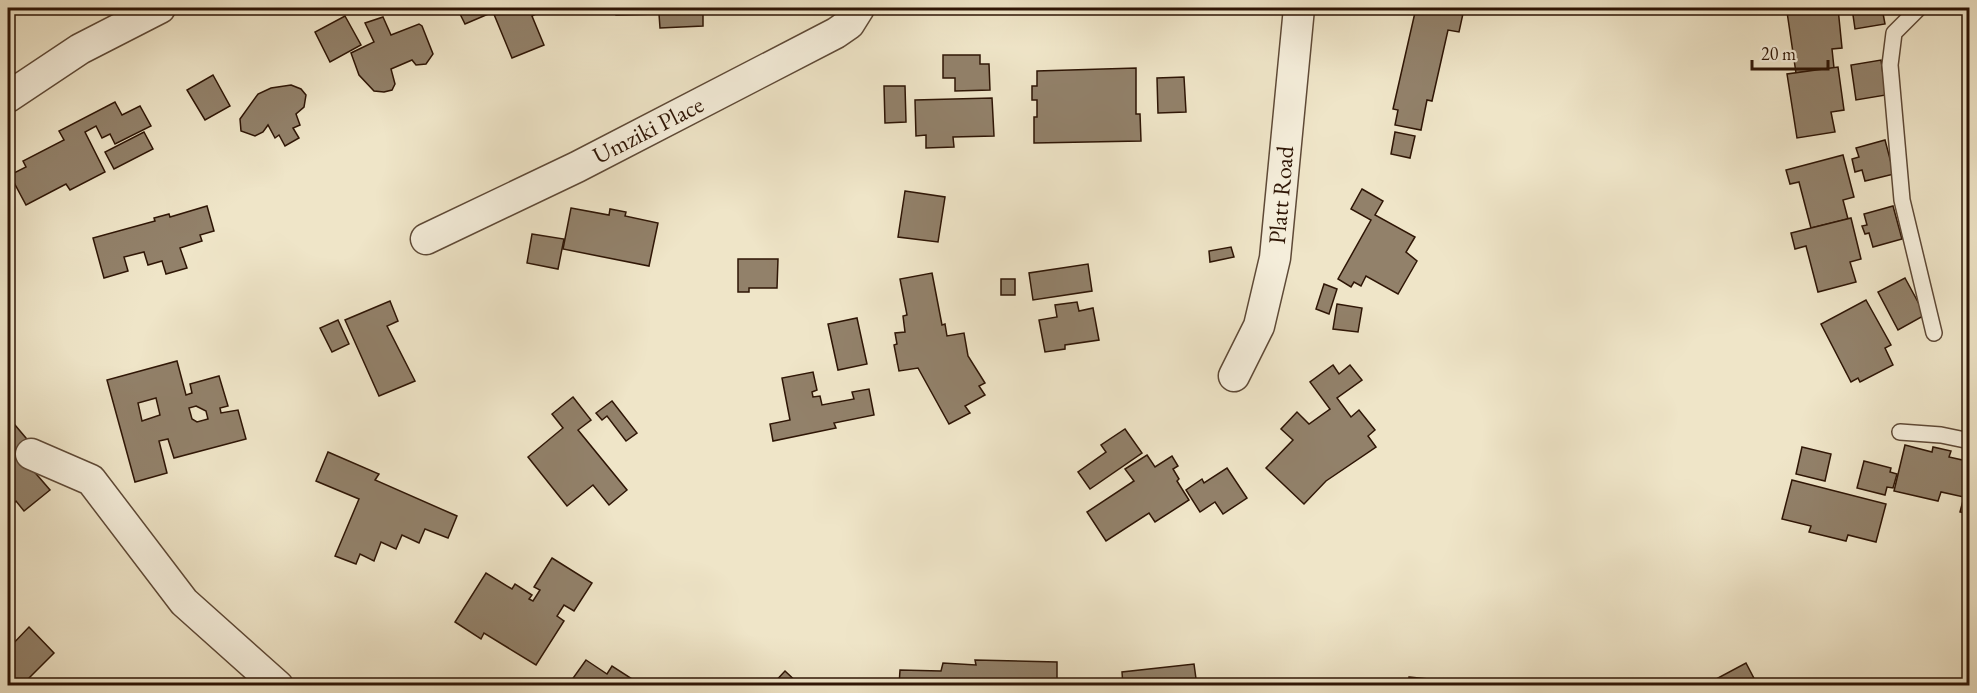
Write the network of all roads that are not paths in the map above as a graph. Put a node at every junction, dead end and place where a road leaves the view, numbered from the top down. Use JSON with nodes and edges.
{"nodes":[{"id":1,"x":160,"y":8,"type":"edge"},
{"id":2,"x":859,"y":8,"type":"edge"},
{"id":3,"x":1299,"y":8,"type":"edge"},
{"id":4,"x":1919,"y":8,"type":"edge"},
{"id":5,"x":8,"y":97,"type":"edge"},
{"id":6,"x":426,"y":239,"type":"dead end"},
{"id":7,"x":1934,"y":333,"type":"dead end"},
{"id":8,"x":1234,"y":375,"type":"dead end"},
{"id":9,"x":1900,"y":432,"type":"dead end"},
{"id":10,"x":1970,"y":441,"type":"edge"},
{"id":11,"x":32,"y":454,"type":"dead end"},
{"id":12,"x":278,"y":686,"type":"edge"}],
"edges":[{"from":1,"to":5,"type":"street"},
{"from":2,"to":6,"type":"street","name":"Umziki Place"},
{"from":3,"to":8,"type":"street","name":"Platt Road"},
{"from":4,"to":7,"type":"lane"},
{"from":9,"to":10,"type":"lane"},
{"from":11,"to":12,"type":"street"}]}
